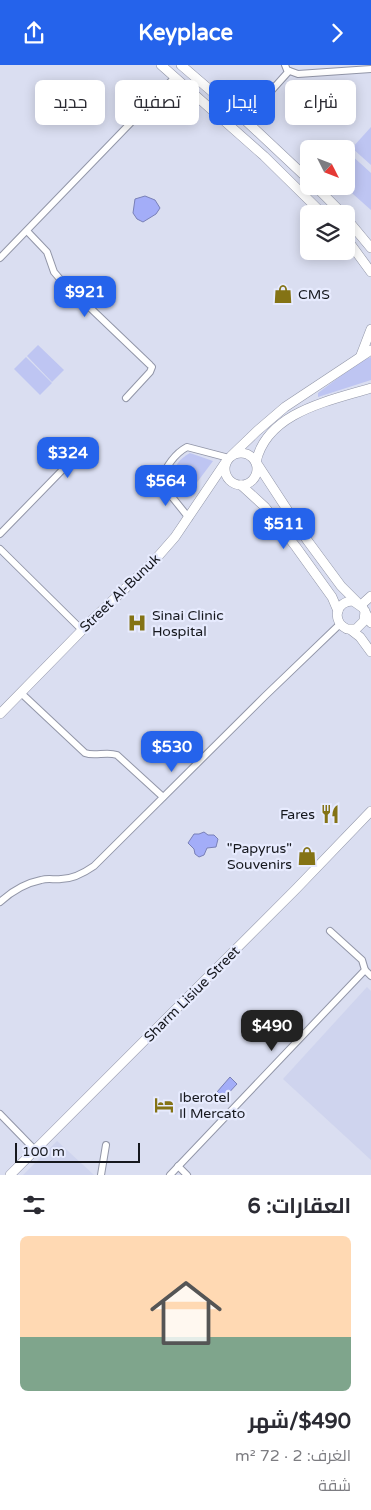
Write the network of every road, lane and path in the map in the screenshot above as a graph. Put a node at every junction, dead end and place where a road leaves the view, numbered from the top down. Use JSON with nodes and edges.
{"nodes":[{"id":1,"x":161,"y":65,"type":"edge"},
{"id":2,"x":181,"y":65,"type":"edge"},
{"id":3,"x":287,"y":68,"type":"edge"},
{"id":4,"x":371,"y":69,"type":"edge"},
{"id":5,"x":175,"y":77,"type":"junction"},
{"id":6,"x":275,"y":83,"type":"edge"},
{"id":7,"x":209,"y":89,"type":"edge"},
{"id":8,"x":251,"y":125,"type":"edge"},
{"id":9,"x":300,"y":171,"type":"edge"},
{"id":10,"x":324,"y":195,"type":"edge"},
{"id":11,"x":315,"y":205,"type":"edge"},
{"id":12,"x":334,"y":205,"type":"edge"},
{"id":13,"x":355,"y":229,"type":"edge"},
{"id":14,"x":27,"y":231,"type":"junction"},
{"id":15,"x":371,"y":249,"type":"edge"},
{"id":16,"x":355,"y":250,"type":"edge"},
{"id":17,"x":0,"y":258,"type":"edge"},
{"id":18,"x":371,"y":272,"type":"edge"},
{"id":19,"x":371,"y":329,"type":"edge"},
{"id":20,"x":371,"y":350,"type":"edge"},
{"id":21,"x":361,"y":356,"type":"junction"},
{"id":22,"x":371,"y":388,"type":"edge"},
{"id":23,"x":126,"y":398,"type":"dead end"},
{"id":24,"x":74,"y":458,"type":"dead end"},
{"id":25,"x":229,"y":458,"type":"junction"},
{"id":26,"x":256,"y":462,"type":"junction"},
{"id":27,"x":148,"y":474,"type":"dead end"},
{"id":28,"x":160,"y":482,"type":"junction"},
{"id":29,"x":241,"y":485,"type":"junction"},
{"id":30,"x":189,"y":518,"type":"junction"},
{"id":31,"x":0,"y":534,"type":"edge"},
{"id":32,"x":307,"y":540,"type":"junction"},
{"id":33,"x":296,"y":547,"type":"junction"},
{"id":34,"x":0,"y":549,"type":"edge"},
{"id":35,"x":371,"y":596,"type":"edge"},
{"id":36,"x":361,"y":606,"type":"junction"},
{"id":37,"x":338,"y":611,"type":"junction"},
{"id":38,"x":371,"y":623,"type":"edge"},
{"id":39,"x":340,"y":624,"type":"junction"},
{"id":40,"x":82,"y":630,"type":"junction"},
{"id":41,"x":351,"y":630,"type":"junction"},
{"id":42,"x":371,"y":652,"type":"edge"},
{"id":43,"x":21,"y":693,"type":"junction"},
{"id":44,"x":0,"y":714,"type":"edge"},
{"id":45,"x":163,"y":797,"type":"junction"},
{"id":46,"x":371,"y":811,"type":"edge"},
{"id":47,"x":1,"y":899,"type":"edge"},
{"id":48,"x":330,"y":931,"type":"dead end"},
{"id":49,"x":365,"y":970,"type":"junction"},
{"id":50,"x":371,"y":976,"type":"edge"},
{"id":51,"x":0,"y":1114,"type":"edge"},
{"id":52,"x":106,"y":1145,"type":"dead end"},
{"id":53,"x":36,"y":1150,"type":"junction"},
{"id":54,"x":178,"y":1166,"type":"junction"},
{"id":55,"x":10,"y":1175,"type":"edge"},
{"id":56,"x":101,"y":1175,"type":"edge"},
{"id":57,"x":170,"y":1175,"type":"edge"},
{"id":58,"x":187,"y":1175,"type":"edge"}],
"edges":[{"from":1,"to":5,"type":"main road"},
{"from":2,"to":7,"type":"main road"},
{"from":3,"to":4,"type":"street"},
{"from":3,"to":6,"type":"street"},
{"from":5,"to":11,"type":"main road"},
{"from":5,"to":14,"type":"street"},
{"from":8,"to":9,"type":"main road"},
{"from":10,"to":12,"type":"main road"},
{"from":13,"to":15,"type":"main road"},
{"from":14,"to":17,"type":"street"},
{"from":14,"to":23,"type":"street"},
{"from":16,"to":18,"type":"main road"},
{"from":19,"to":21,"type":"main road"},
{"from":20,"to":21,"type":"main road","name":"Street Al-Bunuk"},
{"from":21,"to":25,"type":"main road","name":"Street Al-Bunuk"},
{"from":22,"to":26,"type":"main road"},
{"from":24,"to":31,"type":"street"},
{"from":25,"to":26,"type":"main road"},
{"from":25,"to":28,"type":"street"},
{"from":25,"to":29,"type":"main road"},
{"from":25,"to":30,"type":"main road","name":"Street Al-Bunuk"},
{"from":26,"to":29,"type":"main road"},
{"from":26,"to":32,"type":"main road"},
{"from":27,"to":28,"type":"street"},
{"from":28,"to":30,"type":"street"},
{"from":29,"to":33,"type":"main road"},
{"from":30,"to":40,"type":"main road","name":"Street Al-Bunuk"},
{"from":32,"to":33,"type":"main road"},
{"from":32,"to":36,"type":"main road"},
{"from":33,"to":37,"type":"main road"},
{"from":34,"to":40,"type":"street"},
{"from":35,"to":36,"type":"main road"},
{"from":36,"to":37,"type":"main road"},
{"from":36,"to":38,"type":"main road"},
{"from":36,"to":41,"type":"main road"},
{"from":37,"to":39,"type":"main road"},
{"from":39,"to":41,"type":"main road"},
{"from":39,"to":45,"type":"street"},
{"from":40,"to":43,"type":"main road","name":"Street Al-Bunuk"},
{"from":41,"to":42,"type":"main road"},
{"from":43,"to":44,"type":"main road","name":"Street Al-Bunuk"},
{"from":43,"to":45,"type":"street"},
{"from":45,"to":47,"type":"street"},
{"from":46,"to":53,"type":"main road","name":"Sharm Lisiue Street"},
{"from":48,"to":49,"type":"street"},
{"from":49,"to":50,"type":"street"},
{"from":49,"to":54,"type":"street"},
{"from":51,"to":53,"type":"street"},
{"from":52,"to":56,"type":"street"},
{"from":53,"to":55,"type":"main road","name":"Sharm Lisiue Street"},
{"from":54,"to":57,"type":"street"},
{"from":54,"to":58,"type":"street"}]}
